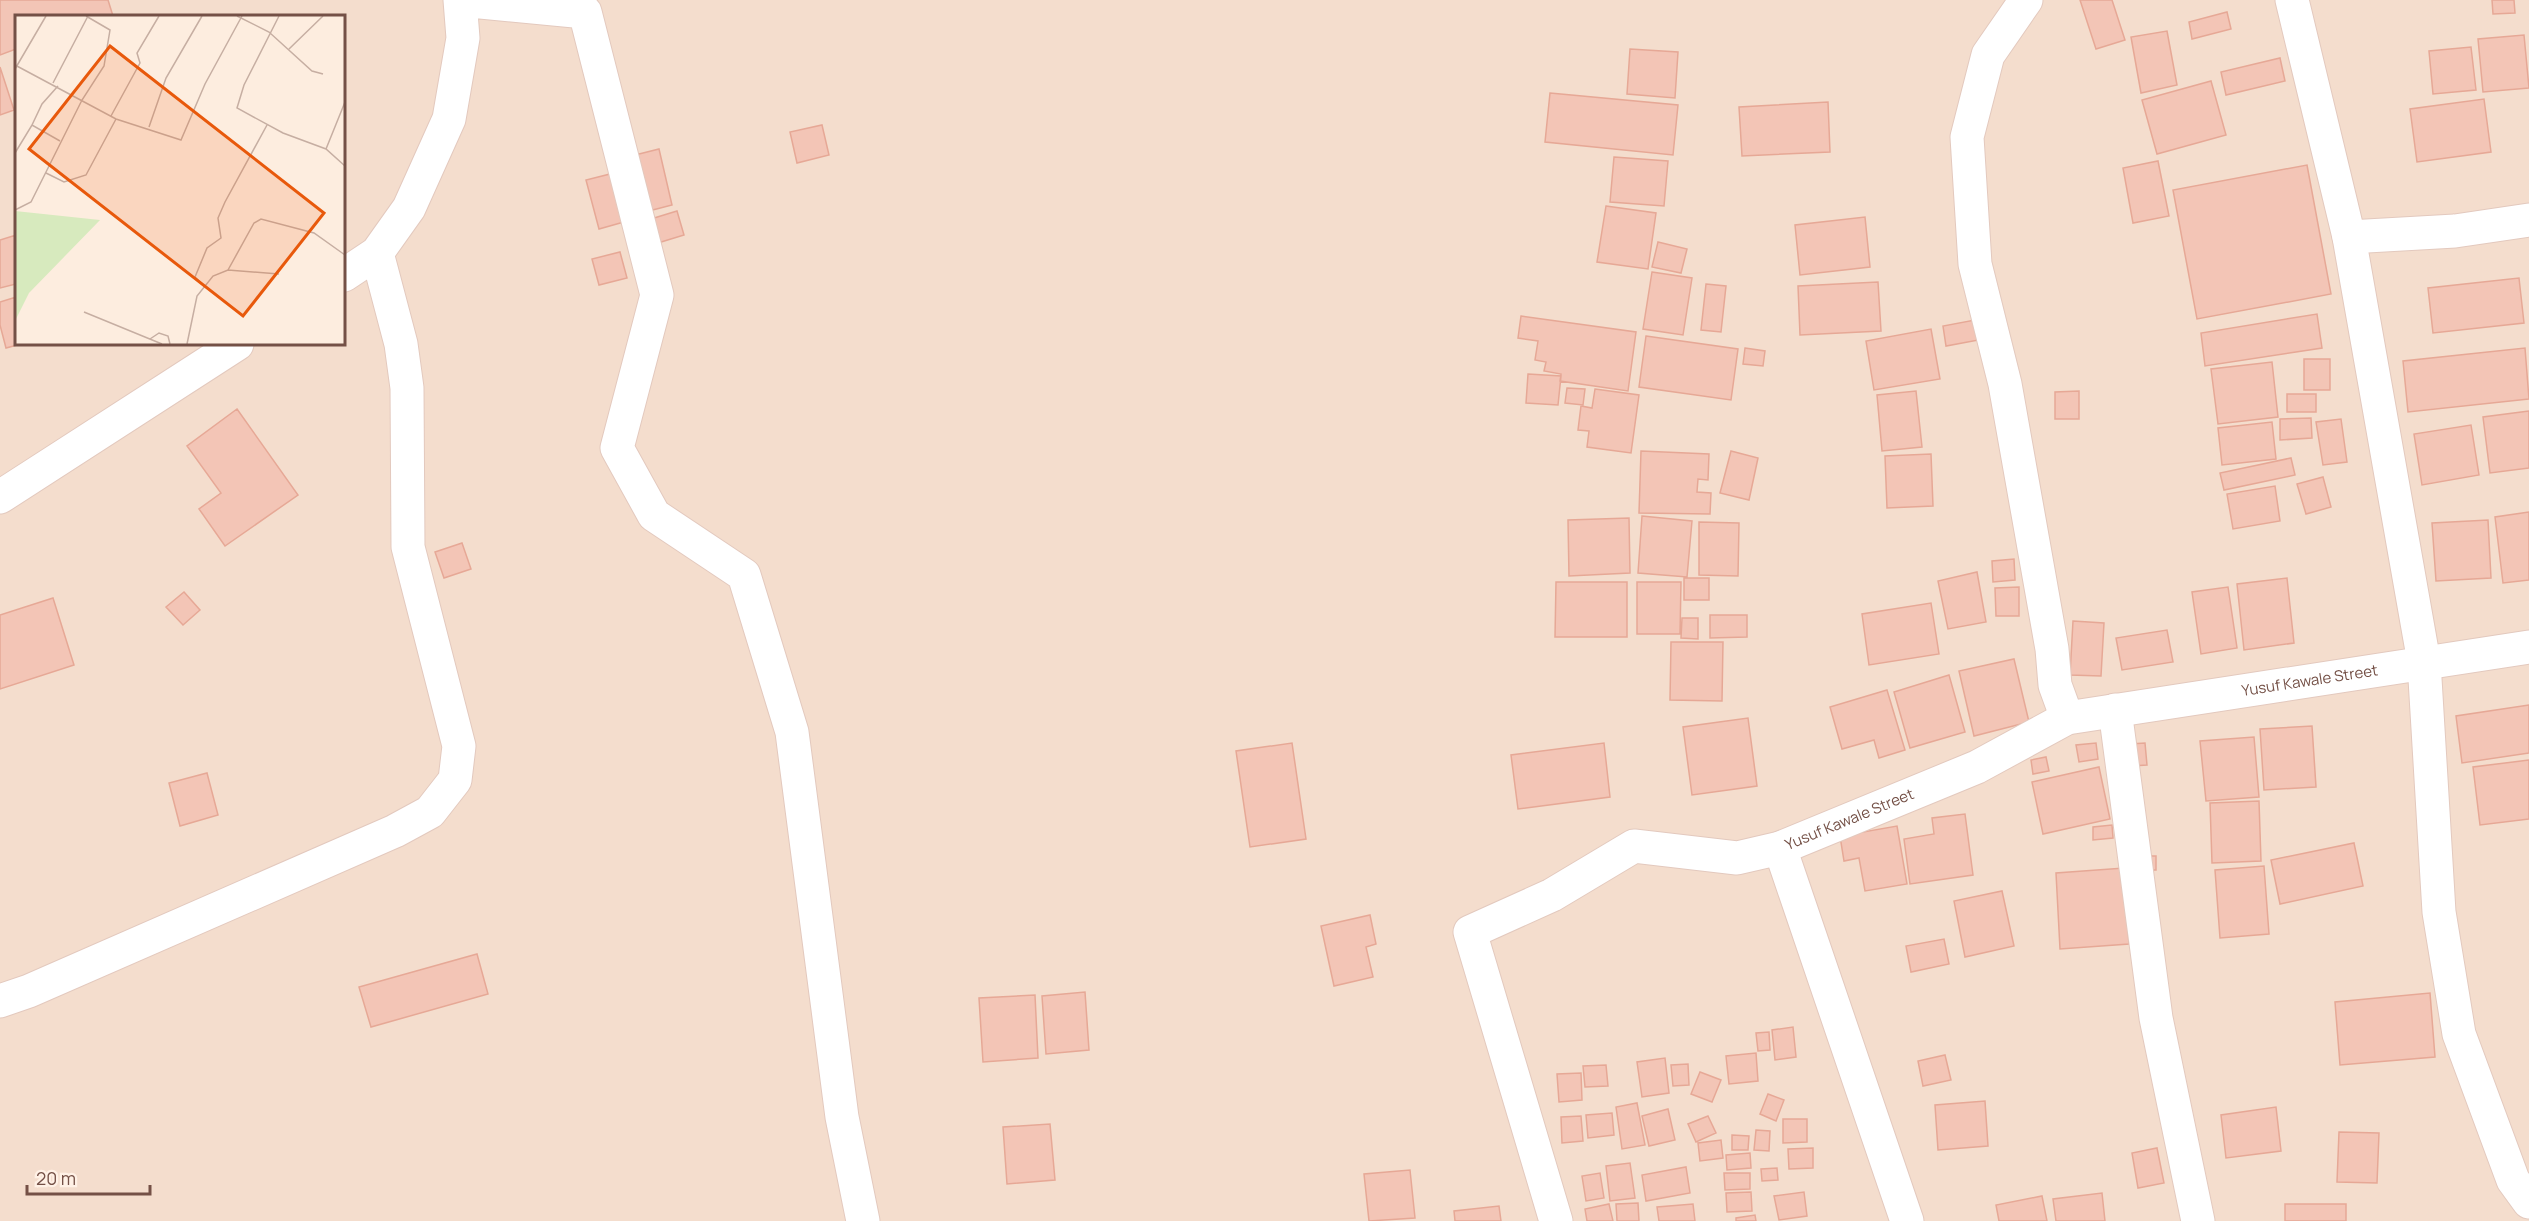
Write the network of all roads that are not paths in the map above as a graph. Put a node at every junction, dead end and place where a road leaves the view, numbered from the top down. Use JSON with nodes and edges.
{"nodes":[{"id":1,"x":2026,"y":0,"type":"edge"},
{"id":2,"x":2292,"y":0,"type":"edge"},
{"id":3,"x":2529,"y":220,"type":"edge"},
{"id":4,"x":2349,"y":237,"type":"junction"},
{"id":5,"x":377,"y":253,"type":"junction"},
{"id":6,"x":345,"y":274,"type":"edge"},
{"id":7,"x":235,"y":345,"type":"edge"},
{"id":8,"x":0,"y":497,"type":"edge"},
{"id":9,"x":2529,"y":647,"type":"edge"},
{"id":10,"x":2424,"y":662,"type":"junction"},
{"id":11,"x":2115,"y":710,"type":"junction"},
{"id":12,"x":2067,"y":718,"type":"junction"},
{"id":13,"x":1780,"y":848,"type":"junction"},
{"id":14,"x":0,"y":1001,"type":"edge"},
{"id":15,"x":2529,"y":1202,"type":"edge"},
{"id":16,"x":863,"y":1221,"type":"edge"},
{"id":17,"x":1556,"y":1221,"type":"edge"},
{"id":18,"x":1907,"y":1221,"type":"edge"},
{"id":19,"x":2198,"y":1221,"type":"edge"}],
"edges":[{"from":1,"to":12,"type":"street"},
{"from":2,"to":4,"type":"street"},
{"from":3,"to":4,"type":"street"},
{"from":4,"to":10,"type":"street"},
{"from":5,"to":6,"type":"street"},
{"from":5,"to":14,"type":"street"},
{"from":5,"to":16,"type":"street"},
{"from":7,"to":8,"type":"street"},
{"from":9,"to":10,"type":"street","name":"Yusuf Kawale Street"},
{"from":10,"to":11,"type":"street","name":"Yusuf Kawale Street"},
{"from":10,"to":15,"type":"street"},
{"from":11,"to":12,"type":"street","name":"Yusuf Kawale Street"},
{"from":11,"to":19,"type":"street"},
{"from":12,"to":13,"type":"street","name":"Yusuf Kawale Street"},
{"from":13,"to":17,"type":"street","name":"Yusuf Kawale Street"},
{"from":13,"to":18,"type":"street"}]}
